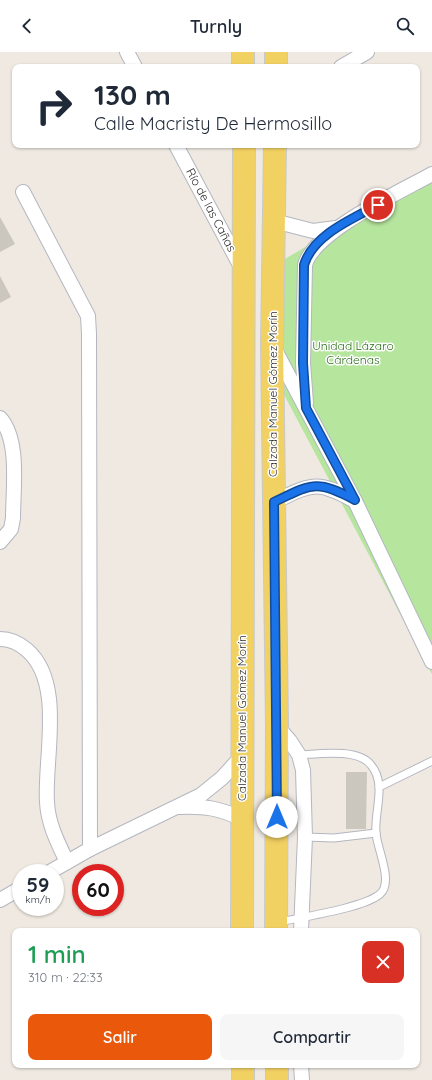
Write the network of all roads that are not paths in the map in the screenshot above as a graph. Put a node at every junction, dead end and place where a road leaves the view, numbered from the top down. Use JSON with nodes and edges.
{"nodes":[{"id":1,"x":127,"y":52,"type":"edge"},
{"id":2,"x":243,"y":52,"type":"edge"},
{"id":3,"x":276,"y":52,"type":"edge"},
{"id":4,"x":367,"y":52,"type":"edge"},
{"id":5,"x":133,"y":64,"type":"edge"},
{"id":6,"x":244,"y":64,"type":"edge"},
{"id":7,"x":276,"y":64,"type":"edge"},
{"id":8,"x":346,"y":64,"type":"edge"},
{"id":9,"x":178,"y":148,"type":"edge"},
{"id":10,"x":244,"y":148,"type":"edge"},
{"id":11,"x":275,"y":148,"type":"edge"},
{"id":12,"x":432,"y":174,"type":"edge"},
{"id":13,"x":23,"y":192,"type":"dead end"},
{"id":14,"x":274,"y":221,"type":"junction"},
{"id":15,"x":337,"y":228,"type":"junction"},
{"id":16,"x":245,"y":274,"type":"junction"},
{"id":17,"x":272,"y":344,"type":"junction"},
{"id":18,"x":306,"y":408,"type":"junction"},
{"id":19,"x":0,"y":418,"type":"edge"},
{"id":20,"x":355,"y":500,"type":"junction"},
{"id":21,"x":274,"y":502,"type":"junction"},
{"id":22,"x":0,"y":542,"type":"edge"},
{"id":23,"x":0,"y":640,"type":"edge"},
{"id":24,"x":432,"y":662,"type":"edge"},
{"id":25,"x":277,"y":726,"type":"junction"},
{"id":26,"x":299,"y":755,"type":"junction"},
{"id":27,"x":242,"y":756,"type":"junction"},
{"id":28,"x":432,"y":761,"type":"edge"},
{"id":29,"x":379,"y":787,"type":"junction"},
{"id":30,"x":176,"y":807,"type":"junction"},
{"id":31,"x":242,"y":819,"type":"junction"},
{"id":32,"x":376,"y":833,"type":"junction"},
{"id":33,"x":305,"y":836,"type":"junction"},
{"id":34,"x":90,"y":849,"type":"junction"},
{"id":35,"x":67,"y":862,"type":"junction"},
{"id":36,"x":64,"y":864,"type":"edge"},
{"id":37,"x":12,"y":893,"type":"edge"},
{"id":38,"x":0,"y":900,"type":"edge"},
{"id":39,"x":302,"y":917,"type":"junction"},
{"id":40,"x":276,"y":927,"type":"edge"},
{"id":41,"x":242,"y":928,"type":"edge"},
{"id":42,"x":301,"y":928,"type":"edge"},
{"id":43,"x":243,"y":1068,"type":"edge"},
{"id":44,"x":277,"y":1068,"type":"edge"},
{"id":45,"x":301,"y":1068,"type":"edge"},
{"id":46,"x":243,"y":1080,"type":"edge"},
{"id":47,"x":277,"y":1080,"type":"edge"},
{"id":48,"x":302,"y":1080,"type":"edge"}],
"edges":[{"from":1,"to":5,"type":"street"},
{"from":2,"to":6,"type":"main road"},
{"from":3,"to":7,"type":"main road"},
{"from":4,"to":8,"type":"street"},
{"from":9,"to":16,"type":"street","name":"Río de las Cañas"},
{"from":10,"to":16,"type":"main road","name":"Calzada Manuel Gómez Morín"},
{"from":11,"to":14,"type":"main road","name":"Calzada Manuel Gómez Morín"},
{"from":12,"to":15,"type":"street"},
{"from":13,"to":34,"type":"street"},
{"from":14,"to":15,"type":"street"},
{"from":14,"to":17,"type":"main road","name":"Calzada Manuel Gómez Morín"},
{"from":15,"to":18,"type":"street"},
{"from":16,"to":27,"type":"main road","name":"Calzada Manuel Gómez Morín"},
{"from":17,"to":18,"type":"street"},
{"from":17,"to":21,"type":"main road","name":"Calzada Manuel Gómez Morín"},
{"from":18,"to":20,"type":"street"},
{"from":19,"to":22,"type":"street"},
{"from":20,"to":21,"type":"street"},
{"from":20,"to":24,"type":"street"},
{"from":21,"to":25,"type":"main road","name":"Calzada Manuel Gómez Morín"},
{"from":23,"to":35,"type":"street"},
{"from":25,"to":26,"type":"street"},
{"from":25,"to":40,"type":"main road","name":"Calzada Manuel Gómez Morín"},
{"from":26,"to":29,"type":"lane"},
{"from":26,"to":33,"type":"street"},
{"from":27,"to":30,"type":"street"},
{"from":27,"to":31,"type":"main road","name":"Calzada Manuel Gómez Morín"},
{"from":28,"to":29,"type":"lane"},
{"from":29,"to":32,"type":"lane"},
{"from":30,"to":31,"type":"street"},
{"from":30,"to":34,"type":"street"},
{"from":31,"to":41,"type":"main road","name":"Calzada Manuel Gómez Morín"},
{"from":32,"to":33,"type":"lane"},
{"from":32,"to":39,"type":"lane"},
{"from":33,"to":39,"type":"street"},
{"from":34,"to":35,"type":"street"},
{"from":35,"to":36,"type":"street"},
{"from":37,"to":38,"type":"street"},
{"from":39,"to":40,"type":"lane"},
{"from":39,"to":42,"type":"street"},
{"from":43,"to":46,"type":"main road"},
{"from":44,"to":47,"type":"main road"},
{"from":45,"to":48,"type":"street"}]}
